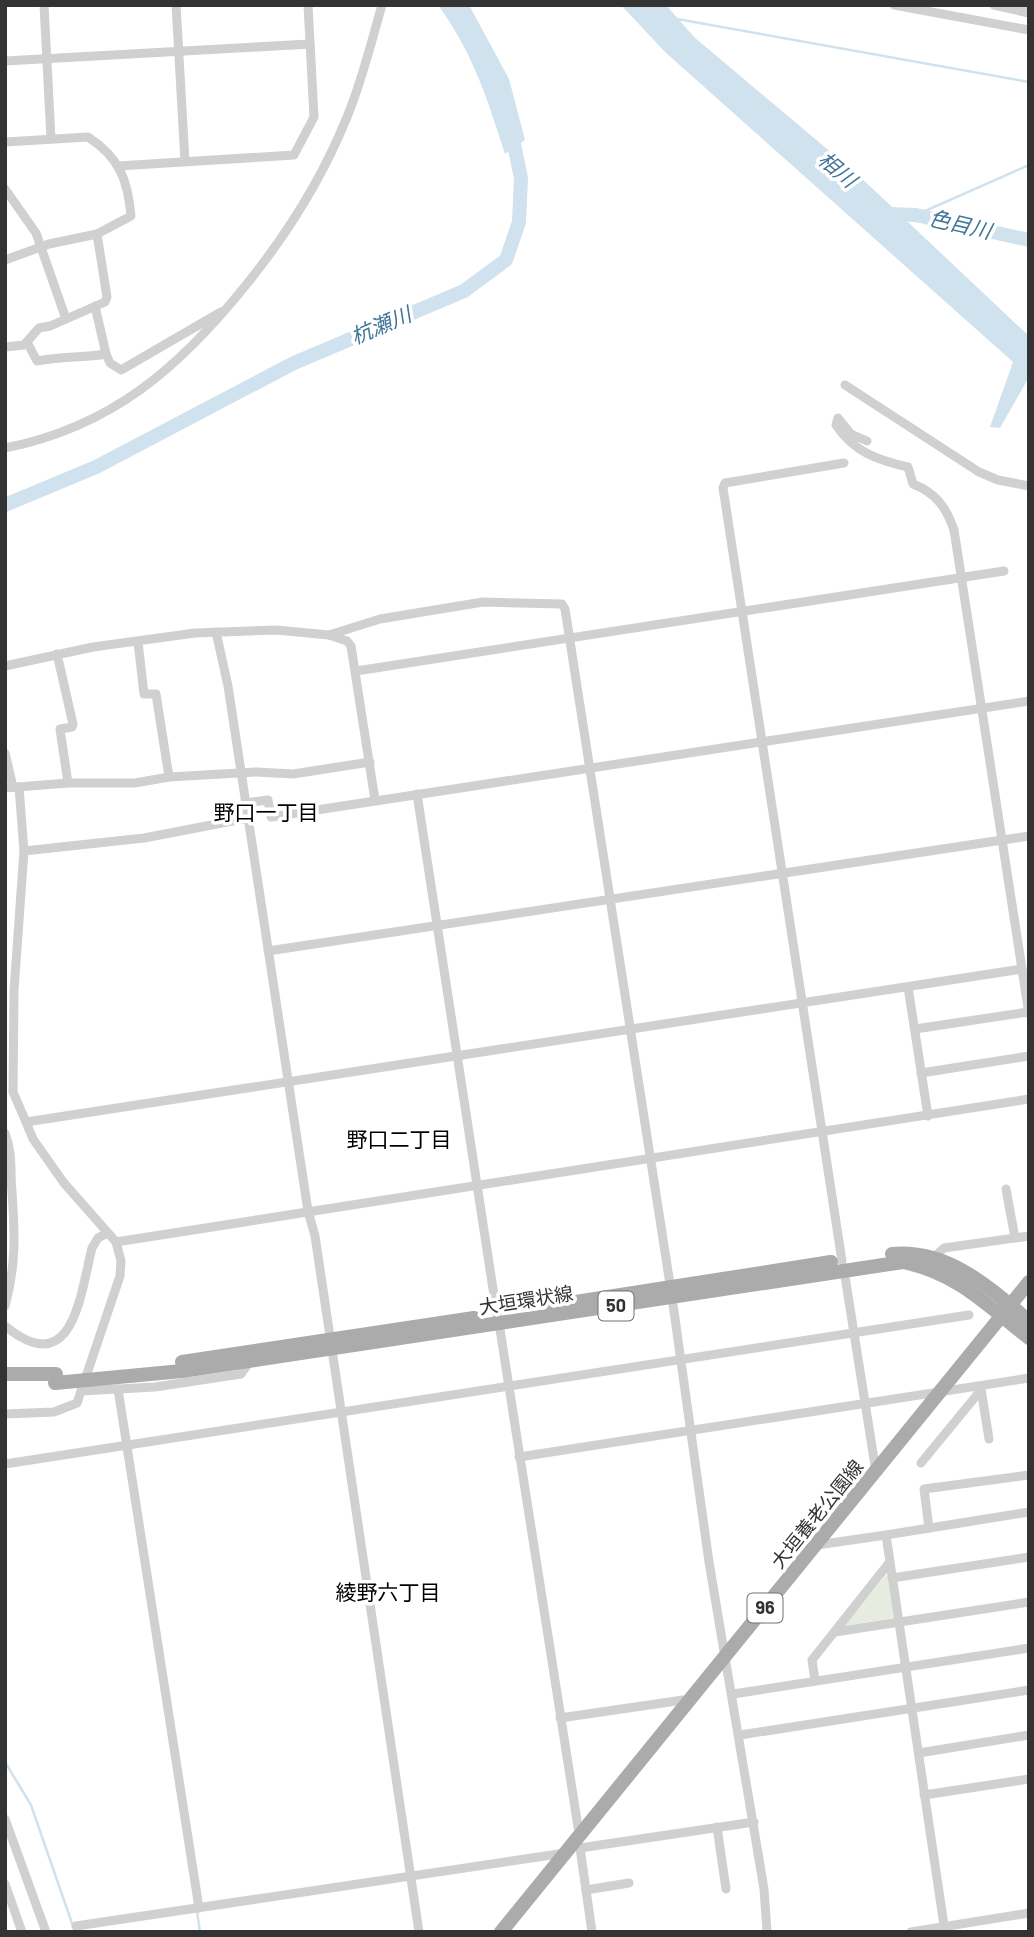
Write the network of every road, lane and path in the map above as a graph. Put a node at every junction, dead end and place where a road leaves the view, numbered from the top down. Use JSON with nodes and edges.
{"nodes":[{"id":1,"x":44,"y":5,"type":"edge"},
{"id":2,"x":176,"y":5,"type":"edge"},
{"id":3,"x":308,"y":5,"type":"edge"},
{"id":4,"x":382,"y":5,"type":"edge"},
{"id":5,"x":894,"y":5,"type":"edge"},
{"id":6,"x":993,"y":5,"type":"edge"},
{"id":7,"x":1029,"y":13,"type":"edge"},
{"id":8,"x":1029,"y":30,"type":"edge"},
{"id":9,"x":310,"y":44,"type":"junction"},
{"id":10,"x":178,"y":52,"type":"junction"},
{"id":11,"x":47,"y":59,"type":"junction"},
{"id":12,"x":5,"y":61,"type":"edge"},
{"id":13,"x":51,"y":139,"type":"junction"},
{"id":14,"x":5,"y":142,"type":"edge"},
{"id":15,"x":186,"y":161,"type":"junction"},
{"id":16,"x":118,"y":166,"type":"junction"},
{"id":17,"x":5,"y":189,"type":"edge"},
{"id":18,"x":97,"y":234,"type":"junction"},
{"id":19,"x":41,"y":248,"type":"junction"},
{"id":20,"x":5,"y":260,"type":"edge"},
{"id":21,"x":95,"y":306,"type":"junction"},
{"id":22,"x":226,"y":310,"type":"junction"},
{"id":23,"x":66,"y":319,"type":"junction"},
{"id":24,"x":27,"y":342,"type":"junction"},
{"id":25,"x":5,"y":347,"type":"edge"},
{"id":26,"x":106,"y":354,"type":"junction"},
{"id":27,"x":845,"y":385,"type":"dead end"},
{"id":28,"x":867,"y":441,"type":"dead end"},
{"id":29,"x":5,"y":448,"type":"edge"},
{"id":30,"x":844,"y":463,"type":"dead end"},
{"id":31,"x":1029,"y":486,"type":"edge"},
{"id":32,"x":1004,"y":571,"type":"dead end"},
{"id":33,"x":961,"y":578,"type":"junction"},
{"id":34,"x":741,"y":612,"type":"junction"},
{"id":35,"x":216,"y":632,"type":"junction"},
{"id":36,"x":329,"y":635,"type":"junction"},
{"id":37,"x":570,"y":639,"type":"junction"},
{"id":38,"x":138,"y":642,"type":"junction"},
{"id":39,"x":57,"y":654,"type":"junction"},
{"id":40,"x":5,"y":666,"type":"edge"},
{"id":41,"x":356,"y":671,"type":"junction"},
{"id":42,"x":1029,"y":701,"type":"edge"},
{"id":43,"x":981,"y":708,"type":"junction"},
{"id":44,"x":761,"y":741,"type":"junction"},
{"id":45,"x":5,"y":753,"type":"edge"},
{"id":46,"x":370,"y":762,"type":"junction"},
{"id":47,"x":590,"y":768,"type":"junction"},
{"id":48,"x":240,"y":773,"type":"junction"},
{"id":49,"x":169,"y":777,"type":"junction"},
{"id":50,"x":68,"y":783,"type":"junction"},
{"id":51,"x":12,"y":787,"type":"edge"},
{"id":52,"x":417,"y":794,"type":"junction"},
{"id":53,"x":375,"y":800,"type":"junction"},
{"id":54,"x":246,"y":803,"type":"junction"},
{"id":55,"x":248,"y":818,"type":"junction"},
{"id":56,"x":1029,"y":836,"type":"edge"},
{"id":57,"x":1002,"y":838,"type":"junction"},
{"id":58,"x":24,"y":851,"type":"junction"},
{"id":59,"x":782,"y":872,"type":"junction"},
{"id":60,"x":610,"y":898,"type":"junction"},
{"id":61,"x":438,"y":925,"type":"junction"},
{"id":62,"x":268,"y":951,"type":"junction"},
{"id":63,"x":1022,"y":970,"type":"junction"},
{"id":64,"x":908,"y":987,"type":"junction"},
{"id":65,"x":802,"y":1003,"type":"junction"},
{"id":66,"x":1029,"y":1013,"type":"edge"},
{"id":67,"x":630,"y":1029,"type":"junction"},
{"id":68,"x":915,"y":1029,"type":"junction"},
{"id":69,"x":457,"y":1056,"type":"junction"},
{"id":70,"x":1029,"y":1056,"type":"edge"},
{"id":71,"x":921,"y":1073,"type":"junction"},
{"id":72,"x":289,"y":1082,"type":"junction"},
{"id":73,"x":1029,"y":1100,"type":"edge"},
{"id":74,"x":928,"y":1116,"type":"junction"},
{"id":75,"x":26,"y":1122,"type":"junction"},
{"id":76,"x":822,"y":1132,"type":"junction"},
{"id":77,"x":5,"y":1133,"type":"edge"},
{"id":78,"x":650,"y":1159,"type":"junction"},
{"id":79,"x":478,"y":1185,"type":"junction"},
{"id":80,"x":1006,"y":1189,"type":"dead end"},
{"id":81,"x":308,"y":1211,"type":"junction"},
{"id":82,"x":107,"y":1233,"type":"junction"},
{"id":83,"x":1029,"y":1236,"type":"edge"},
{"id":84,"x":1015,"y":1238,"type":"junction"},
{"id":85,"x":116,"y":1242,"type":"junction"},
{"id":86,"x":934,"y":1257,"type":"junction"},
{"id":87,"x":843,"y":1265,"type":"junction"},
{"id":88,"x":1029,"y":1282,"type":"edge"},
{"id":89,"x":671,"y":1292,"type":"junction"},
{"id":90,"x":5,"y":1306,"type":"edge"},
{"id":91,"x":1005,"y":1310,"type":"junction"},
{"id":92,"x":969,"y":1315,"type":"dead end"},
{"id":93,"x":498,"y":1319,"type":"junction"},
{"id":94,"x":1029,"y":1321,"type":"edge"},
{"id":95,"x":5,"y":1326,"type":"edge"},
{"id":96,"x":853,"y":1333,"type":"junction"},
{"id":97,"x":1029,"y":1338,"type":"edge"},
{"id":98,"x":331,"y":1345,"type":"junction"},
{"id":99,"x":681,"y":1360,"type":"junction"},
{"id":100,"x":248,"y":1364,"type":"junction"},
{"id":101,"x":182,"y":1367,"type":"junction"},
{"id":102,"x":5,"y":1374,"type":"edge"},
{"id":103,"x":1029,"y":1378,"type":"edge"},
{"id":104,"x":56,"y":1379,"type":"junction"},
{"id":105,"x":5,"y":1383,"type":"edge"},
{"id":106,"x":509,"y":1387,"type":"junction"},
{"id":107,"x":981,"y":1388,"type":"junction"},
{"id":108,"x":118,"y":1389,"type":"junction"},
{"id":109,"x":81,"y":1391,"type":"junction"},
{"id":110,"x":939,"y":1392,"type":"junction"},
{"id":111,"x":863,"y":1404,"type":"junction"},
{"id":112,"x":340,"y":1412,"type":"junction"},
{"id":113,"x":5,"y":1414,"type":"edge"},
{"id":114,"x":690,"y":1430,"type":"junction"},
{"id":115,"x":989,"y":1439,"type":"dead end"},
{"id":116,"x":128,"y":1446,"type":"junction"},
{"id":117,"x":519,"y":1457,"type":"junction"},
{"id":118,"x":921,"y":1462,"type":"dead end"},
{"id":119,"x":5,"y":1464,"type":"edge"},
{"id":120,"x":876,"y":1472,"type":"junction"},
{"id":121,"x":1029,"y":1475,"type":"edge"},
{"id":122,"x":1029,"y":1512,"type":"edge"},
{"id":123,"x":929,"y":1528,"type":"junction"},
{"id":124,"x":886,"y":1535,"type":"junction"},
{"id":125,"x":817,"y":1545,"type":"junction"},
{"id":126,"x":1029,"y":1557,"type":"edge"},
{"id":127,"x":890,"y":1563,"type":"junction"},
{"id":128,"x":892,"y":1578,"type":"junction"},
{"id":129,"x":1029,"y":1602,"type":"edge"},
{"id":130,"x":899,"y":1622,"type":"junction"},
{"id":131,"x":835,"y":1632,"type":"junction"},
{"id":132,"x":1029,"y":1648,"type":"edge"},
{"id":133,"x":726,"y":1655,"type":"junction"},
{"id":134,"x":905,"y":1667,"type":"junction"},
{"id":135,"x":710,"y":1676,"type":"junction"},
{"id":136,"x":815,"y":1681,"type":"junction"},
{"id":137,"x":731,"y":1683,"type":"junction"},
{"id":138,"x":1029,"y":1690,"type":"edge"},
{"id":139,"x":733,"y":1695,"type":"junction"},
{"id":140,"x":690,"y":1702,"type":"junction"},
{"id":141,"x":912,"y":1709,"type":"junction"},
{"id":142,"x":561,"y":1718,"type":"junction"},
{"id":143,"x":740,"y":1735,"type":"junction"},
{"id":144,"x":1029,"y":1735,"type":"edge"},
{"id":145,"x":919,"y":1754,"type":"junction"},
{"id":146,"x":1029,"y":1779,"type":"edge"},
{"id":147,"x":923,"y":1796,"type":"junction"},
{"id":148,"x":5,"y":1819,"type":"edge"},
{"id":149,"x":754,"y":1822,"type":"junction"},
{"id":150,"x":717,"y":1827,"type":"junction"},
{"id":151,"x":575,"y":1844,"type":"junction"},
{"id":152,"x":411,"y":1874,"type":"junction"},
{"id":153,"x":629,"y":1883,"type":"dead end"},
{"id":154,"x":5,"y":1884,"type":"edge"},
{"id":155,"x":726,"y":1889,"type":"dead end"},
{"id":156,"x":586,"y":1890,"type":"junction"},
{"id":157,"x":199,"y":1908,"type":"junction"},
{"id":158,"x":1029,"y":1913,"type":"edge"},
{"id":159,"x":76,"y":1927,"type":"dead end"},
{"id":160,"x":944,"y":1929,"type":"edge"},
{"id":161,"x":764,"y":1931,"type":"edge"},
{"id":162,"x":22,"y":1932,"type":"edge"},
{"id":163,"x":46,"y":1932,"type":"edge"},
{"id":164,"x":419,"y":1932,"type":"edge"},
{"id":165,"x":501,"y":1932,"type":"edge"},
{"id":166,"x":592,"y":1932,"type":"edge"},
{"id":167,"x":911,"y":1932,"type":"edge"}],
"edges":[{"from":1,"to":11,"type":"street"},
{"from":2,"to":10,"type":"street"},
{"from":3,"to":9,"type":"street"},
{"from":4,"to":22,"type":"street"},
{"from":5,"to":8,"type":"street"},
{"from":6,"to":7,"type":"street"},
{"from":9,"to":10,"type":"street"},
{"from":9,"to":15,"type":"street"},
{"from":10,"to":11,"type":"street"},
{"from":10,"to":15,"type":"street"},
{"from":11,"to":12,"type":"street"},
{"from":11,"to":13,"type":"street"},
{"from":13,"to":14,"type":"street"},
{"from":13,"to":16,"type":"street"},
{"from":15,"to":16,"type":"street"},
{"from":16,"to":18,"type":"street"},
{"from":17,"to":19,"type":"street"},
{"from":18,"to":19,"type":"street"},
{"from":18,"to":21,"type":"street"},
{"from":19,"to":20,"type":"street"},
{"from":19,"to":23,"type":"street"},
{"from":21,"to":23,"type":"street"},
{"from":21,"to":26,"type":"street"},
{"from":22,"to":26,"type":"street"},
{"from":22,"to":29,"type":"street"},
{"from":23,"to":24,"type":"street"},
{"from":24,"to":25,"type":"street"},
{"from":24,"to":26,"type":"street"},
{"from":27,"to":31,"type":"street"},
{"from":28,"to":33,"type":"street"},
{"from":30,"to":34,"type":"street"},
{"from":32,"to":33,"type":"street"},
{"from":33,"to":34,"type":"street"},
{"from":33,"to":43,"type":"street"},
{"from":34,"to":37,"type":"street"},
{"from":34,"to":44,"type":"street"},
{"from":35,"to":36,"type":"street"},
{"from":35,"to":38,"type":"street"},
{"from":35,"to":48,"type":"street"},
{"from":36,"to":37,"type":"street"},
{"from":36,"to":41,"type":"street"},
{"from":37,"to":41,"type":"street"},
{"from":37,"to":47,"type":"street"},
{"from":38,"to":39,"type":"street"},
{"from":38,"to":49,"type":"street"},
{"from":39,"to":40,"type":"street"},
{"from":39,"to":50,"type":"street"},
{"from":41,"to":46,"type":"street"},
{"from":42,"to":43,"type":"street"},
{"from":43,"to":44,"type":"street"},
{"from":43,"to":57,"type":"street"},
{"from":44,"to":47,"type":"street"},
{"from":44,"to":59,"type":"street"},
{"from":45,"to":51,"type":"street"},
{"from":46,"to":48,"type":"street"},
{"from":46,"to":53,"type":"street"},
{"from":47,"to":52,"type":"street"},
{"from":47,"to":60,"type":"street"},
{"from":48,"to":49,"type":"street"},
{"from":48,"to":54,"type":"street"},
{"from":49,"to":50,"type":"street"},
{"from":50,"to":51,"type":"street"},
{"from":51,"to":58,"type":"street"},
{"from":52,"to":53,"type":"street"},
{"from":52,"to":61,"type":"street"},
{"from":53,"to":54,"type":"street"},
{"from":54,"to":55,"type":"street"},
{"from":55,"to":58,"type":"street"},
{"from":55,"to":62,"type":"street"},
{"from":56,"to":57,"type":"street"},
{"from":57,"to":59,"type":"street"},
{"from":57,"to":63,"type":"street"},
{"from":58,"to":75,"type":"street"},
{"from":59,"to":60,"type":"street"},
{"from":59,"to":65,"type":"street"},
{"from":60,"to":61,"type":"street"},
{"from":60,"to":67,"type":"street"},
{"from":61,"to":62,"type":"street"},
{"from":61,"to":69,"type":"street"},
{"from":62,"to":72,"type":"street"},
{"from":63,"to":64,"type":"street"},
{"from":63,"to":66,"type":"street"},
{"from":64,"to":65,"type":"street"},
{"from":64,"to":68,"type":"street"},
{"from":65,"to":67,"type":"street"},
{"from":65,"to":76,"type":"street"},
{"from":66,"to":68,"type":"street"},
{"from":67,"to":69,"type":"street"},
{"from":67,"to":78,"type":"street"},
{"from":68,"to":71,"type":"street"},
{"from":69,"to":72,"type":"street"},
{"from":69,"to":79,"type":"street"},
{"from":70,"to":71,"type":"street"},
{"from":71,"to":74,"type":"street"},
{"from":72,"to":75,"type":"street"},
{"from":72,"to":81,"type":"street"},
{"from":73,"to":74,"type":"street"},
{"from":74,"to":76,"type":"street"},
{"from":75,"to":82,"type":"street"},
{"from":76,"to":78,"type":"street"},
{"from":76,"to":87,"type":"street"},
{"from":77,"to":90,"type":"street"},
{"from":78,"to":79,"type":"street"},
{"from":78,"to":89,"type":"street"},
{"from":79,"to":81,"type":"street"},
{"from":79,"to":93,"type":"street"},
{"from":80,"to":84,"type":"street"},
{"from":81,"to":85,"type":"street"},
{"from":81,"to":98,"type":"street"},
{"from":82,"to":85,"type":"street"},
{"from":82,"to":95,"type":"street"},
{"from":83,"to":84,"type":"street"},
{"from":84,"to":86,"type":"street"},
{"from":85,"to":109,"type":"street"},
{"from":86,"to":87,"type":"main road","name":"大垣環状線","number":"50"},
{"from":86,"to":91,"type":"main road","name":"大垣環状線","number":"50"},
{"from":87,"to":89,"type":"main road","name":"大垣環状線","number":"50"},
{"from":87,"to":91,"type":"main road","name":"大垣環状線","number":"50"},
{"from":87,"to":96,"type":"street"},
{"from":88,"to":91,"type":"main road","name":"大垣養老公園線","number":"96"},
{"from":89,"to":93,"type":"main road","name":"大垣環状線","number":"50"},
{"from":89,"to":99,"type":"street"},
{"from":91,"to":94,"type":"main road","name":"大垣環状線","number":"50"},
{"from":91,"to":97,"type":"main road","name":"大垣環状線","number":"50"},
{"from":91,"to":110,"type":"main road","name":"大垣養老公園線","number":"96"},
{"from":92,"to":96,"type":"street"},
{"from":93,"to":98,"type":"main road","name":"大垣環状線","number":"50"},
{"from":93,"to":106,"type":"street"},
{"from":96,"to":99,"type":"street"},
{"from":96,"to":111,"type":"street"},
{"from":98,"to":100,"type":"main road","name":"大垣環状線","number":"50"},
{"from":98,"to":101,"type":"main road","name":"大垣環状線","number":"50"},
{"from":98,"to":112,"type":"street"},
{"from":99,"to":106,"type":"street"},
{"from":99,"to":114,"type":"street"},
{"from":100,"to":101,"type":"main road","name":"大垣環状線","number":"50"},
{"from":100,"to":108,"type":"street"},
{"from":101,"to":104,"type":"main road","name":"大垣環状線","number":"50"},
{"from":102,"to":104,"type":"main road","name":"大垣環状線","number":"50"},
{"from":103,"to":107,"type":"street"},
{"from":104,"to":105,"type":"main road","name":"大垣環状線","number":"50"},
{"from":106,"to":112,"type":"street"},
{"from":106,"to":117,"type":"street"},
{"from":107,"to":110,"type":"street"},
{"from":107,"to":115,"type":"street"},
{"from":107,"to":118,"type":"street"},
{"from":108,"to":109,"type":"street"},
{"from":108,"to":116,"type":"street"},
{"from":109,"to":113,"type":"street"},
{"from":110,"to":111,"type":"street"},
{"from":110,"to":120,"type":"main road","name":"大垣養老公園線","number":"96"},
{"from":111,"to":114,"type":"street"},
{"from":111,"to":120,"type":"street"},
{"from":112,"to":116,"type":"street"},
{"from":112,"to":152,"type":"street"},
{"from":114,"to":117,"type":"street"},
{"from":114,"to":133,"type":"street"},
{"from":116,"to":119,"type":"street"},
{"from":116,"to":157,"type":"street"},
{"from":117,"to":142,"type":"street"},
{"from":120,"to":125,"type":"main road","name":"大垣養老公園線","number":"96"},
{"from":121,"to":123,"type":"street"},
{"from":122,"to":123,"type":"street"},
{"from":123,"to":124,"type":"street"},
{"from":124,"to":125,"type":"street"},
{"from":124,"to":127,"type":"street"},
{"from":125,"to":133,"type":"main road","name":"大垣養老公園線","number":"96"},
{"from":126,"to":128,"type":"street"},
{"from":127,"to":128,"type":"street"},
{"from":127,"to":131,"type":"street"},
{"from":128,"to":130,"type":"street"},
{"from":129,"to":130,"type":"street"},
{"from":130,"to":131,"type":"street"},
{"from":130,"to":134,"type":"street"},
{"from":131,"to":136,"type":"street"},
{"from":132,"to":134,"type":"street"},
{"from":133,"to":135,"type":"main road","name":"大垣養老公園線","number":"96"},
{"from":133,"to":137,"type":"street"},
{"from":134,"to":136,"type":"street"},
{"from":134,"to":141,"type":"street"},
{"from":135,"to":137,"type":"street"},
{"from":135,"to":140,"type":"main road","name":"大垣養老公園線","number":"96"},
{"from":136,"to":139,"type":"street"},
{"from":137,"to":139,"type":"street"},
{"from":138,"to":141,"type":"street"},
{"from":139,"to":143,"type":"street"},
{"from":140,"to":142,"type":"street"},
{"from":140,"to":151,"type":"main road","name":"大垣養老公園線","number":"96"},
{"from":141,"to":143,"type":"street"},
{"from":141,"to":145,"type":"street"},
{"from":142,"to":151,"type":"street"},
{"from":143,"to":149,"type":"street"},
{"from":144,"to":145,"type":"street"},
{"from":145,"to":147,"type":"street"},
{"from":146,"to":147,"type":"street"},
{"from":147,"to":160,"type":"street"},
{"from":148,"to":163,"type":"street"},
{"from":149,"to":150,"type":"street"},
{"from":149,"to":161,"type":"street"},
{"from":150,"to":151,"type":"street"},
{"from":150,"to":155,"type":"street"},
{"from":151,"to":152,"type":"street"},
{"from":151,"to":156,"type":"street"},
{"from":151,"to":165,"type":"main road","name":"大垣養老公園線","number":"96"},
{"from":152,"to":157,"type":"street"},
{"from":152,"to":164,"type":"street"},
{"from":153,"to":156,"type":"street"},
{"from":154,"to":162,"type":"street"},
{"from":156,"to":166,"type":"street"},
{"from":157,"to":159,"type":"street"},
{"from":158,"to":160,"type":"street"},
{"from":160,"to":167,"type":"street"}]}
